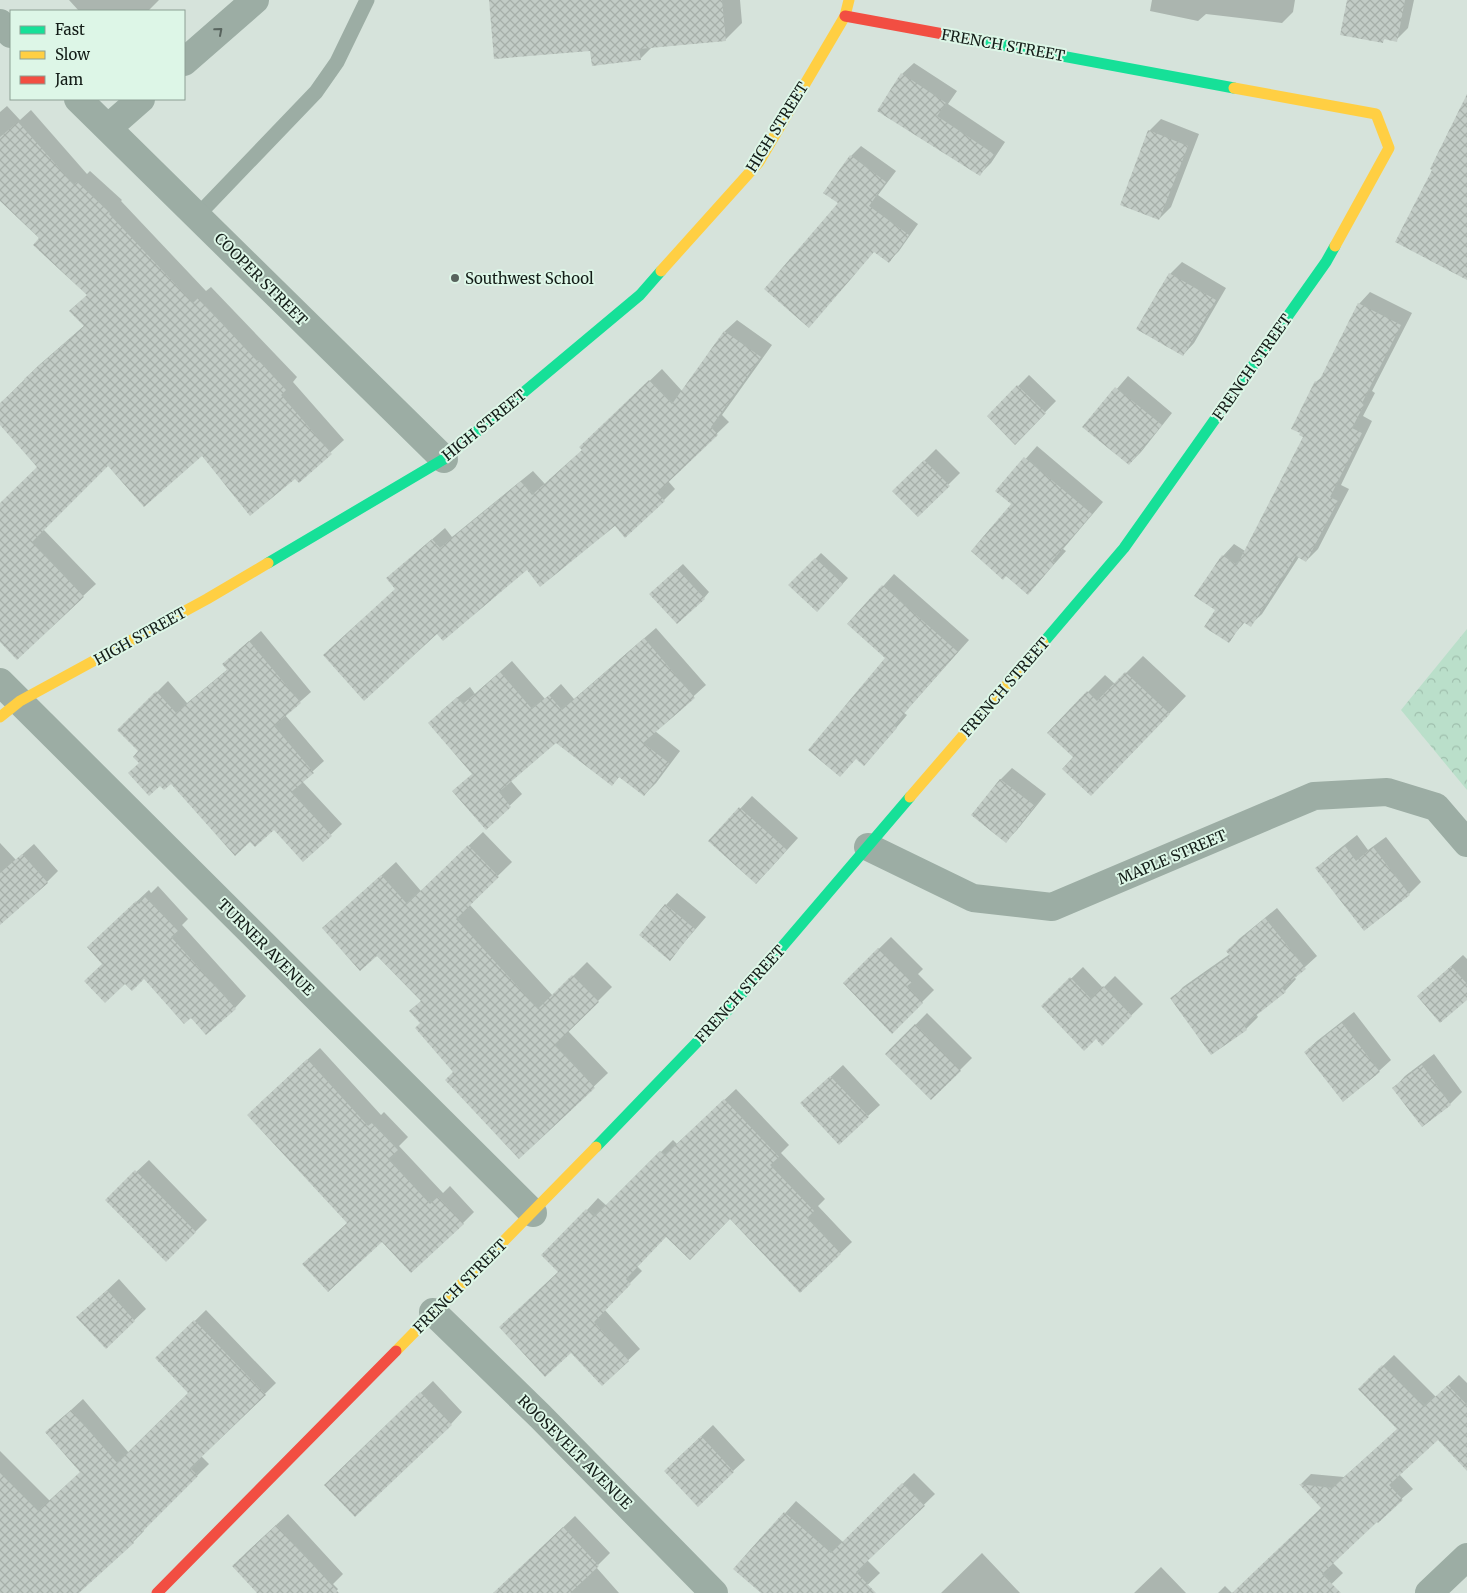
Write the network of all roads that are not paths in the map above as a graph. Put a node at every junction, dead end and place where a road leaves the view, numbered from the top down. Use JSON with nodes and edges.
{"nodes":[{"id":1,"x":255,"y":0,"type":"edge"},
{"id":2,"x":366,"y":0,"type":"edge"},
{"id":3,"x":848,"y":0,"type":"edge"},
{"id":4,"x":845,"y":16,"type":"junction"},
{"id":5,"x":0,"y":23,"type":"edge"},
{"id":6,"x":10,"y":33,"type":"edge"},
{"id":7,"x":185,"y":61,"type":"edge"},
{"id":8,"x":79,"y":100,"type":"edge"},
{"id":9,"x":140,"y":100,"type":"edge"},
{"id":10,"x":108,"y":128,"type":"junction"},
{"id":11,"x":197,"y":216,"type":"junction"},
{"id":12,"x":444,"y":459,"type":"junction"},
{"id":13,"x":0,"y":682,"type":"edge"},
{"id":14,"x":10,"y":709,"type":"edge"},
{"id":15,"x":1467,"y":842,"type":"edge"},
{"id":16,"x":868,"y":847,"type":"junction"},
{"id":17,"x":532,"y":1213,"type":"junction"},
{"id":18,"x":433,"y":1312,"type":"junction"},
{"id":19,"x":1467,"y":1557,"type":"edge"},
{"id":20,"x":157,"y":1593,"type":"edge"},
{"id":21,"x":714,"y":1593,"type":"edge"},
{"id":22,"x":1429,"y":1593,"type":"edge"}],
"edges":[{"from":7,"to":1,"type":"street","one_way":true},
{"from":2,"to":11,"type":"lane"},
{"from":3,"to":4,"type":"street","name":"HIGH STREET"},
{"from":4,"to":12,"type":"street","name":"HIGH STREET"},
{"from":4,"to":16,"type":"street","name":"FRENCH STREET"},
{"from":5,"to":6,"type":"street"},
{"from":8,"to":10,"type":"street","name":"COOPER STREET"},
{"from":9,"to":10,"type":"street"},
{"from":10,"to":11,"type":"street","name":"COOPER STREET"},
{"from":11,"to":12,"type":"street","name":"COOPER STREET"},
{"from":12,"to":14,"type":"street","name":"HIGH STREET"},
{"from":13,"to":14,"type":"street","name":"TURNER AVENUE"},
{"from":14,"to":17,"type":"street","name":"TURNER AVENUE"},
{"from":15,"to":16,"type":"street","name":"MAPLE STREET"},
{"from":16,"to":17,"type":"street","name":"FRENCH STREET"},
{"from":17,"to":18,"type":"street","name":"FRENCH STREET"},
{"from":18,"to":20,"type":"street","name":"FRENCH STREET"},
{"from":18,"to":21,"type":"street","name":"ROOSEVELT AVENUE"},
{"from":19,"to":22,"type":"street"}]}
